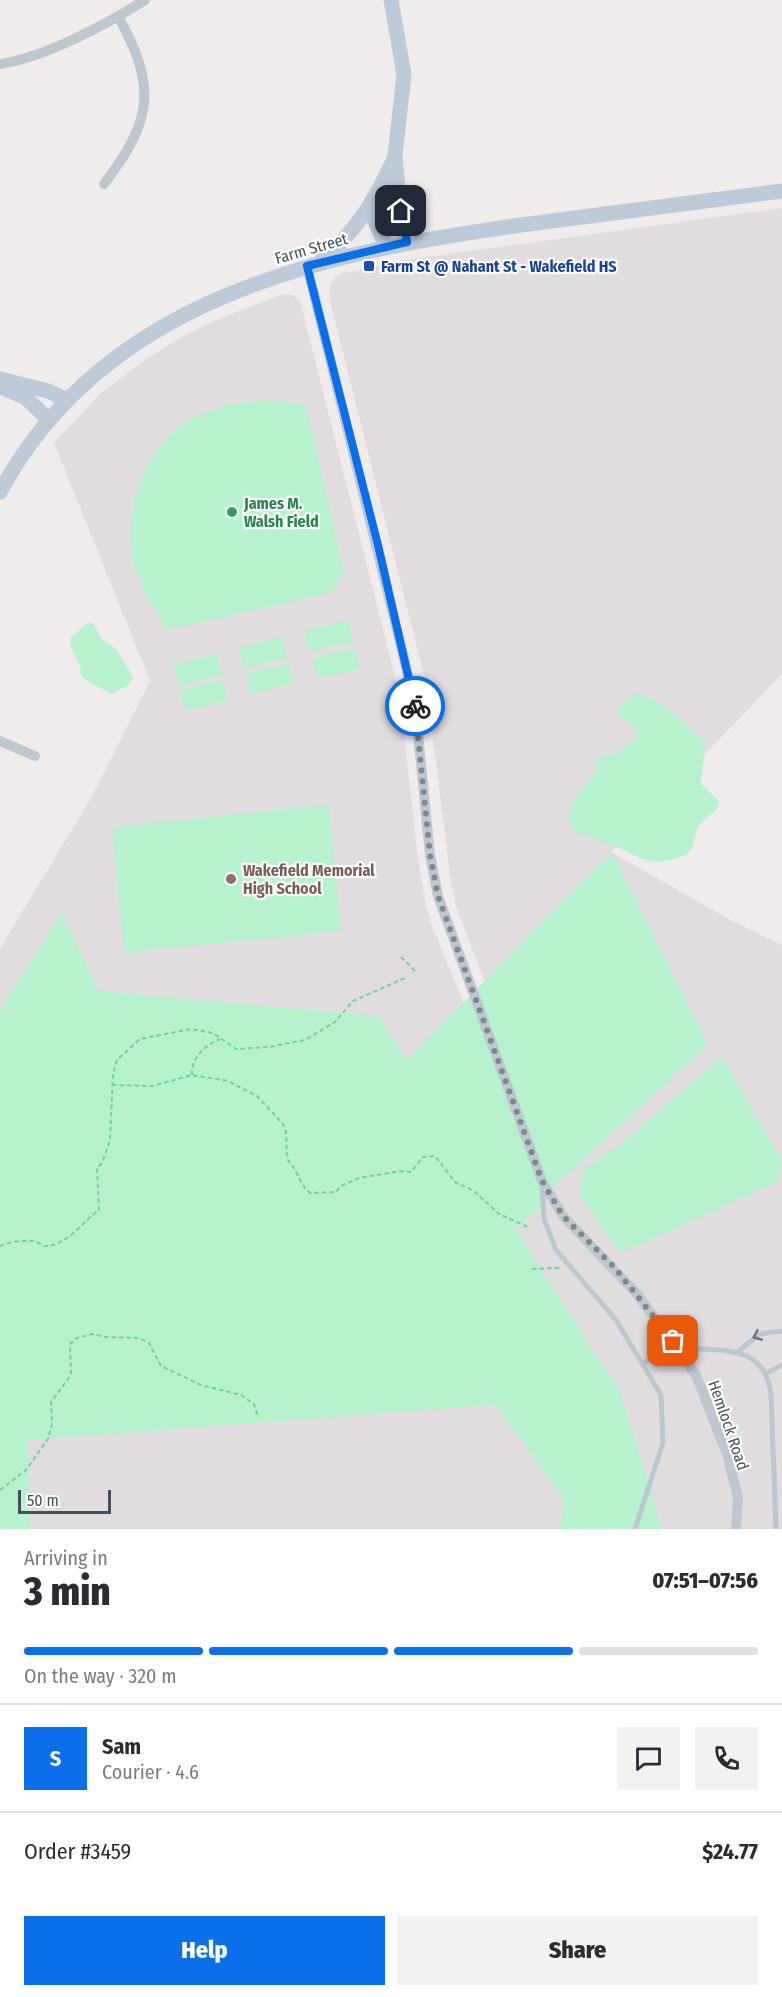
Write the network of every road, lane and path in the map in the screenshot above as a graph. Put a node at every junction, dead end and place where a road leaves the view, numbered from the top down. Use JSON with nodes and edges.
{"nodes":[{"id":1,"x":145,"y":0,"type":"edge"},
{"id":2,"x":391,"y":0,"type":"edge"},
{"id":3,"x":118,"y":16,"type":"junction"},
{"id":4,"x":0,"y":64,"type":"edge"},
{"id":5,"x":395,"y":156,"type":"junction"},
{"id":6,"x":104,"y":184,"type":"dead end"},
{"id":7,"x":782,"y":191,"type":"edge"},
{"id":8,"x":375,"y":200,"type":"junction"},
{"id":9,"x":407,"y":242,"type":"junction"},
{"id":10,"x":386,"y":246,"type":"junction"},
{"id":11,"x":312,"y":264,"type":"junction"},
{"id":12,"x":0,"y":379,"type":"edge"},
{"id":13,"x":0,"y":387,"type":"edge"},
{"id":14,"x":68,"y":400,"type":"junction"},
{"id":15,"x":49,"y":420,"type":"junction"},
{"id":16,"x":0,"y":492,"type":"edge"},
{"id":17,"x":0,"y":741,"type":"edge"},
{"id":18,"x":35,"y":756,"type":"dead end"},
{"id":19,"x":401,"y":957,"type":"dead end"},
{"id":20,"x":417,"y":973,"type":"dead end"},
{"id":21,"x":405,"y":978,"type":"dead end"},
{"id":22,"x":220,"y":1039,"type":"junction"},
{"id":23,"x":192,"y":1075,"type":"junction"},
{"id":24,"x":112,"y":1085,"type":"junction"},
{"id":25,"x":542,"y":1181,"type":"junction"},
{"id":26,"x":528,"y":1227,"type":"dead end"},
{"id":27,"x":0,"y":1246,"type":"edge"},
{"id":28,"x":570,"y":1265,"type":"junction"},
{"id":29,"x":532,"y":1269,"type":"dead end"},
{"id":30,"x":782,"y":1330,"type":"edge"},
{"id":31,"x":674,"y":1345,"type":"junction"},
{"id":32,"x":738,"y":1352,"type":"junction"},
{"id":33,"x":643,"y":1362,"type":"junction"},
{"id":34,"x":782,"y":1365,"type":"edge"},
{"id":35,"x":765,"y":1374,"type":"junction"},
{"id":36,"x":258,"y":1417,"type":"dead end"},
{"id":37,"x":0,"y":1490,"type":"edge"},
{"id":38,"x":635,"y":1529,"type":"edge"},
{"id":39,"x":736,"y":1529,"type":"edge"},
{"id":40,"x":776,"y":1529,"type":"edge"}],
"edges":[{"from":1,"to":3,"type":"street"},
{"from":2,"to":5,"type":"main road"},
{"from":3,"to":4,"type":"street"},
{"from":3,"to":6,"type":"street"},
{"from":5,"to":8,"type":"main road"},
{"from":5,"to":9,"type":"main road"},
{"from":7,"to":9,"type":"main road","name":"Farm Street"},
{"from":8,"to":10,"type":"main road"},
{"from":8,"to":11,"type":"main road"},
{"from":9,"to":10,"type":"main road","name":"Farm Street"},
{"from":10,"to":11,"type":"main road","name":"Farm Street"},
{"from":11,"to":14,"type":"main road","name":"Farm Street"},
{"from":11,"to":25,"type":"street","name":"Hemlock Road"},
{"from":12,"to":14,"type":"main road"},
{"from":13,"to":15,"type":"main road"},
{"from":14,"to":15,"type":"main road","name":"Farm Street"},
{"from":15,"to":16,"type":"main road","name":"Farm Street"},
{"from":17,"to":18,"type":"street"},
{"from":19,"to":20,"type":"path"},
{"from":21,"to":22,"type":"path"},
{"from":22,"to":23,"type":"path"},
{"from":22,"to":24,"type":"path"},
{"from":23,"to":24,"type":"path"},
{"from":23,"to":26,"type":"path"},
{"from":24,"to":27,"type":"path"},
{"from":25,"to":28,"type":"lane"},
{"from":25,"to":31,"type":"street","name":"Hemlock Road"},
{"from":28,"to":29,"type":"path"},
{"from":28,"to":33,"type":"lane"},
{"from":30,"to":32,"type":"lane","one_way":true},
{"from":31,"to":32,"type":"lane"},
{"from":31,"to":33,"type":"lane"},
{"from":31,"to":39,"type":"street","name":"Hemlock Road"},
{"from":32,"to":35,"type":"lane"},
{"from":33,"to":38,"type":"lane"},
{"from":34,"to":35,"type":"lane"},
{"from":35,"to":40,"type":"lane"},
{"from":36,"to":37,"type":"path"}]}
